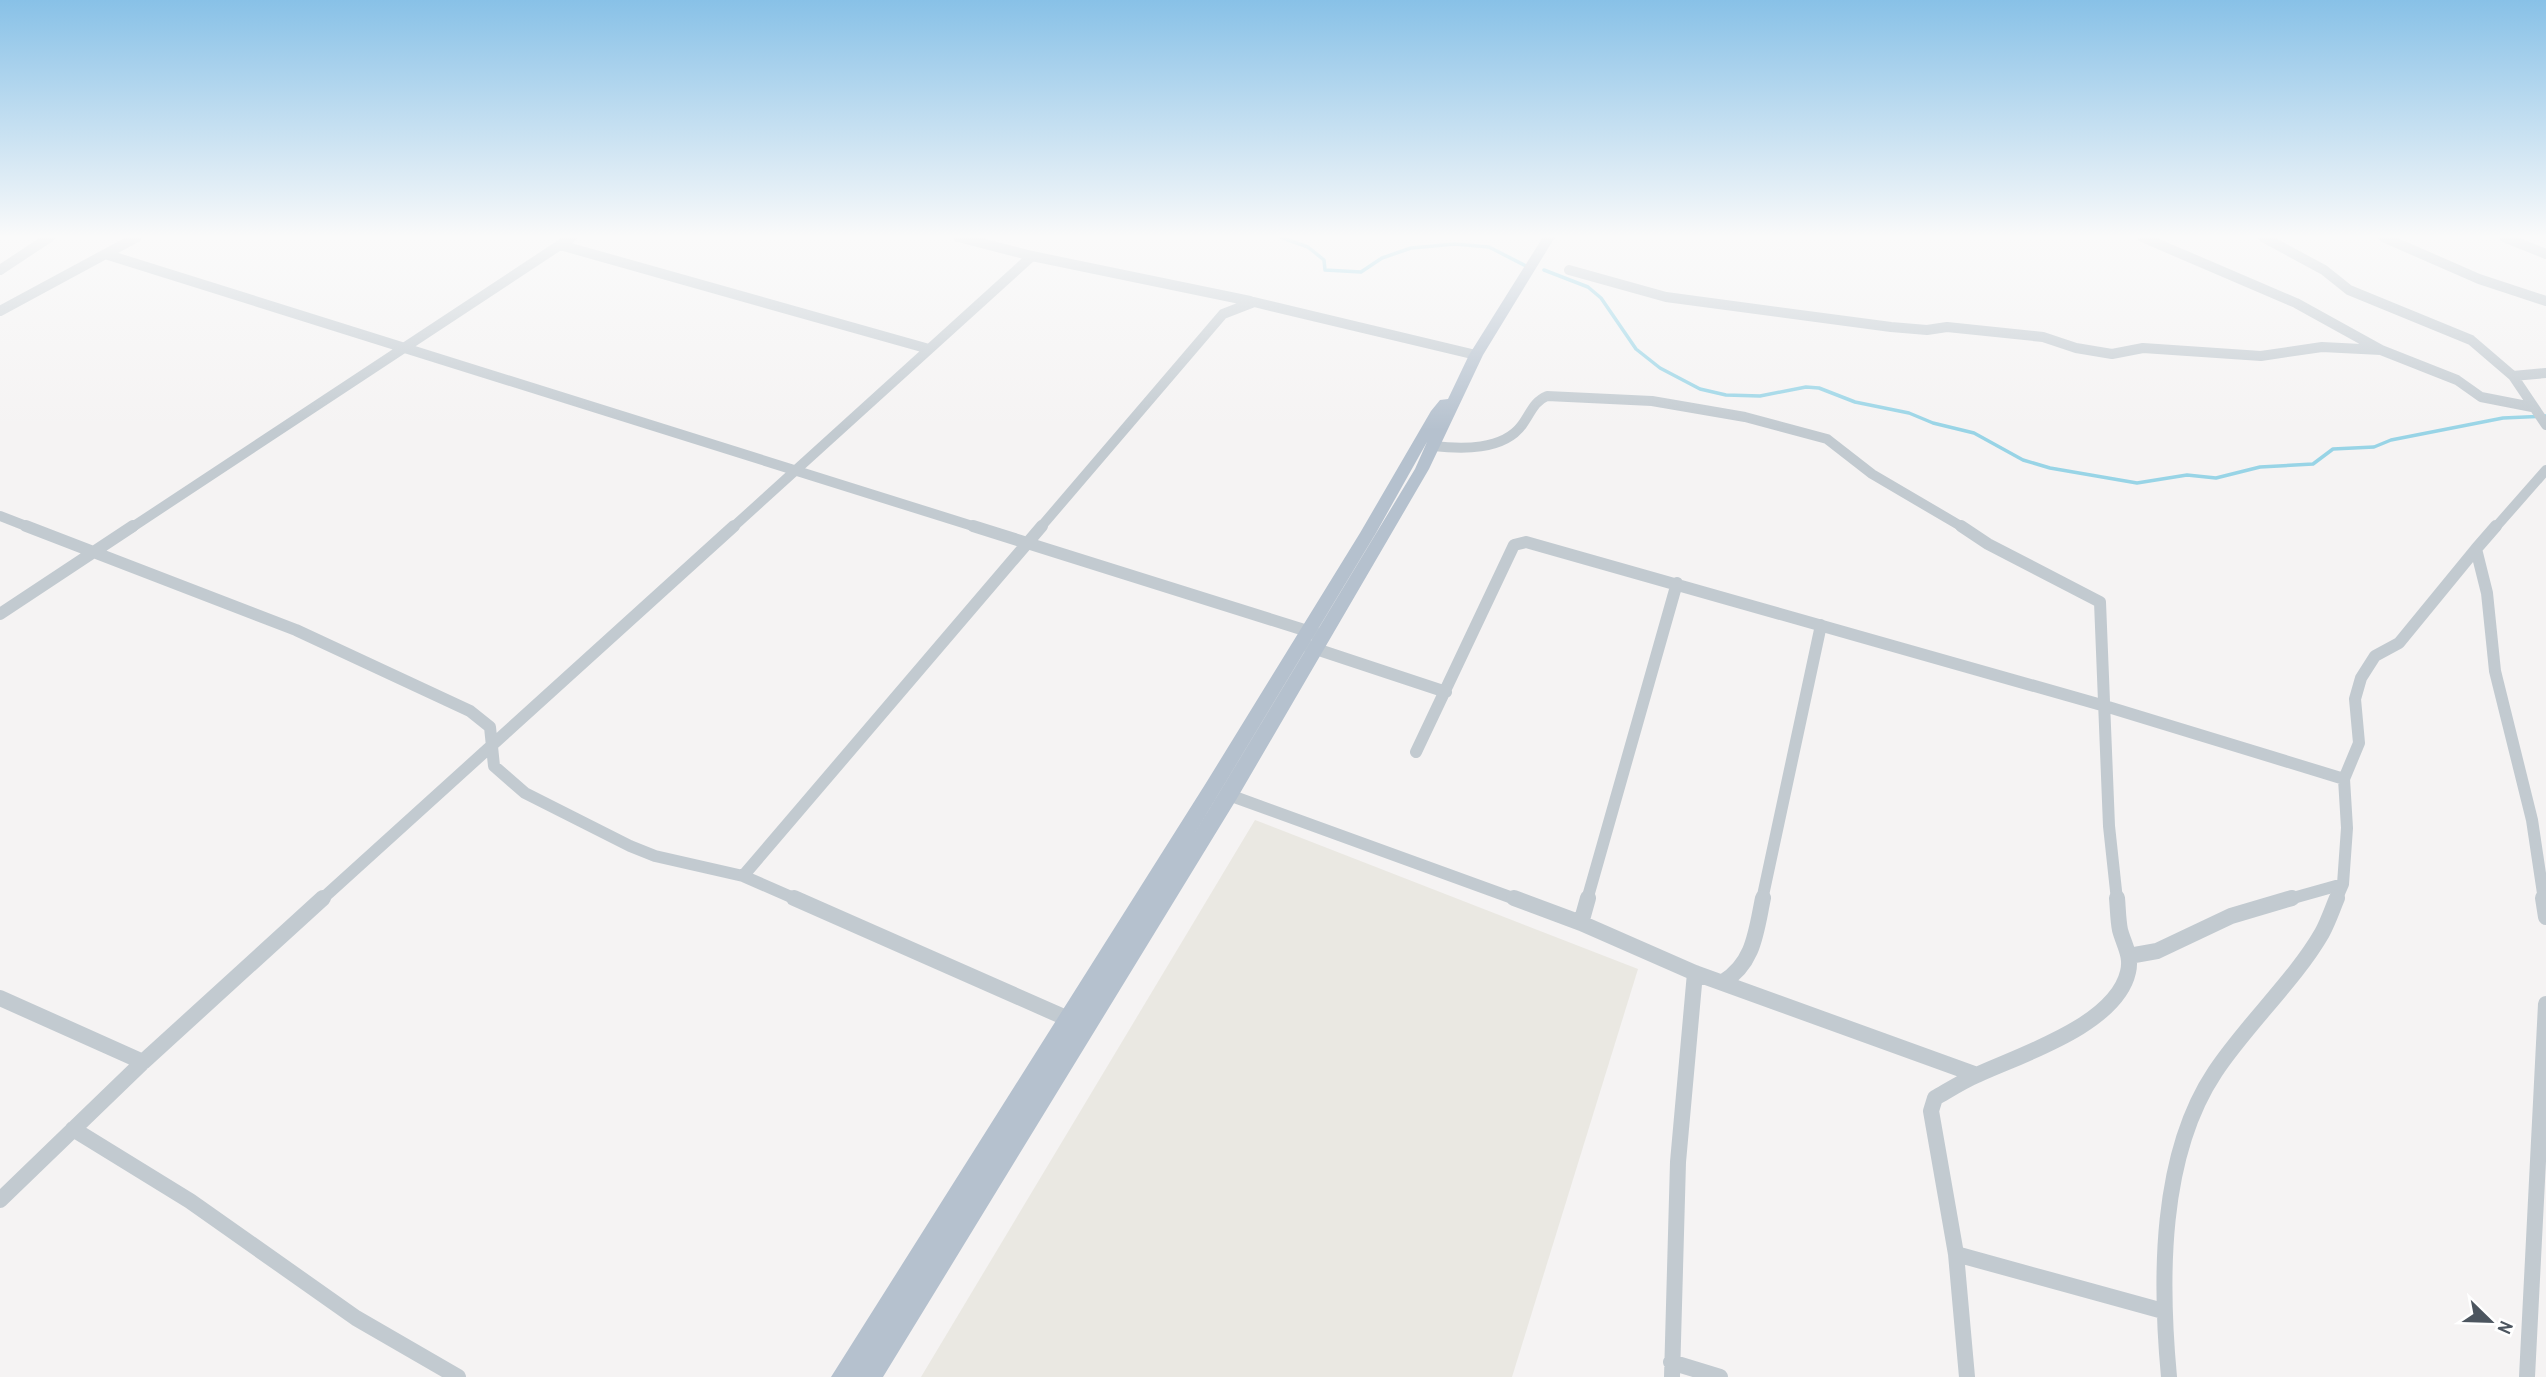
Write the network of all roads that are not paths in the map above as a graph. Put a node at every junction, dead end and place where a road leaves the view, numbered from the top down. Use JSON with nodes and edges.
{"nodes":[{"id":1,"x":18,"y":301,"type":"edge"},
{"id":2,"x":258,"y":301,"type":"edge"},
{"id":3,"x":472,"y":301,"type":"edge"},
{"id":4,"x":759,"y":301,"type":"edge"},
{"id":5,"x":982,"y":301,"type":"edge"},
{"id":6,"x":1250,"y":301,"type":"edge"},
{"id":7,"x":1510,"y":301,"type":"edge"},
{"id":8,"x":1698,"y":301,"type":"edge"},
{"id":9,"x":2292,"y":301,"type":"edge"},
{"id":10,"x":2376,"y":301,"type":"edge"},
{"id":11,"x":1254,"y":302,"type":"junction"},
{"id":12,"x":0,"y":311,"type":"edge"},
{"id":13,"x":403,"y":346,"type":"junction"},
{"id":14,"x":929,"y":349,"type":"junction"},
{"id":15,"x":2381,"y":350,"type":"junction"},
{"id":16,"x":1476,"y":355,"type":"junction"},
{"id":17,"x":2546,"y":373,"type":"edge"},
{"id":18,"x":2513,"y":376,"type":"junction"},
{"id":19,"x":1458,"y":390,"type":"junction"},
{"id":20,"x":2532,"y":407,"type":"junction"},
{"id":21,"x":2546,"y":425,"type":"edge"},
{"id":22,"x":1433,"y":446,"type":"junction"},
{"id":23,"x":794,"y":468,"type":"junction"},
{"id":24,"x":2546,"y":470,"type":"edge"},
{"id":25,"x":0,"y":516,"type":"edge"},
{"id":26,"x":1027,"y":542,"type":"junction"},
{"id":27,"x":2476,"y":549,"type":"junction"},
{"id":28,"x":96,"y":553,"type":"junction"},
{"id":29,"x":1677,"y":583,"type":"junction"},
{"id":30,"x":0,"y":614,"type":"edge"},
{"id":31,"x":1821,"y":625,"type":"junction"},
{"id":32,"x":1311,"y":640,"type":"junction"},
{"id":33,"x":1446,"y":692,"type":"junction"},
{"id":34,"x":2105,"y":706,"type":"junction"},
{"id":35,"x":493,"y":743,"type":"junction"},
{"id":36,"x":1416,"y":752,"type":"dead end"},
{"id":37,"x":2344,"y":779,"type":"junction"},
{"id":38,"x":1229,"y":795,"type":"junction"},
{"id":39,"x":743,"y":876,"type":"junction"},
{"id":40,"x":2343,"y":884,"type":"junction"},
{"id":41,"x":2546,"y":917,"type":"edge"},
{"id":42,"x":1581,"y":923,"type":"junction"},
{"id":43,"x":2129,"y":956,"type":"junction"},
{"id":44,"x":1696,"y":973,"type":"junction"},
{"id":45,"x":1723,"y":982,"type":"junction"},
{"id":46,"x":0,"y":999,"type":"edge"},
{"id":47,"x":2546,"y":1004,"type":"edge"},
{"id":48,"x":1078,"y":1022,"type":"junction"},
{"id":49,"x":143,"y":1062,"type":"junction"},
{"id":50,"x":1977,"y":1075,"type":"junction"},
{"id":51,"x":73,"y":1129,"type":"junction"},
{"id":52,"x":0,"y":1200,"type":"edge"},
{"id":53,"x":1956,"y":1254,"type":"junction"},
{"id":54,"x":2163,"y":1311,"type":"junction"},
{"id":55,"x":1671,"y":1370,"type":"edge"},
{"id":56,"x":458,"y":1377,"type":"edge"},
{"id":57,"x":844,"y":1377,"type":"edge"},
{"id":58,"x":868,"y":1377,"type":"edge"},
{"id":59,"x":1720,"y":1377,"type":"edge"},
{"id":60,"x":1967,"y":1377,"type":"edge"},
{"id":61,"x":2169,"y":1377,"type":"edge"},
{"id":62,"x":2527,"y":1377,"type":"edge"}],
"edges":[{"from":1,"to":12,"type":"street"},
{"from":2,"to":13,"type":"street"},
{"from":3,"to":13,"type":"street"},
{"from":4,"to":14,"type":"street"},
{"from":5,"to":14,"type":"street"},
{"from":6,"to":11,"type":"street"},
{"from":7,"to":16,"type":"main road"},
{"from":8,"to":15,"type":"street"},
{"from":9,"to":15,"type":"street"},
{"from":10,"to":18,"type":"street"},
{"from":11,"to":16,"type":"street"},
{"from":11,"to":26,"type":"street"},
{"from":13,"to":23,"type":"street"},
{"from":13,"to":28,"type":"street"},
{"from":14,"to":23,"type":"street"},
{"from":15,"to":20,"type":"street"},
{"from":16,"to":19,"type":"main road"},
{"from":17,"to":18,"type":"street"},
{"from":18,"to":20,"type":"street"},
{"from":19,"to":22,"type":"main road"},
{"from":19,"to":32,"type":"main road"},
{"from":20,"to":21,"type":"street"},
{"from":22,"to":32,"type":"main road"},
{"from":22,"to":34,"type":"street"},
{"from":23,"to":26,"type":"street"},
{"from":23,"to":35,"type":"street"},
{"from":24,"to":27,"type":"street"},
{"from":25,"to":28,"type":"street"},
{"from":26,"to":32,"type":"street"},
{"from":26,"to":39,"type":"street"},
{"from":27,"to":37,"type":"street"},
{"from":27,"to":41,"type":"street"},
{"from":28,"to":30,"type":"street"},
{"from":28,"to":35,"type":"street"},
{"from":29,"to":31,"type":"street"},
{"from":29,"to":33,"type":"street"},
{"from":29,"to":42,"type":"street"},
{"from":31,"to":34,"type":"street"},
{"from":31,"to":45,"type":"street"},
{"from":32,"to":33,"type":"street"},
{"from":32,"to":38,"type":"main road"},
{"from":32,"to":48,"type":"main road"},
{"from":33,"to":36,"type":"street"},
{"from":34,"to":37,"type":"street"},
{"from":34,"to":43,"type":"street"},
{"from":35,"to":39,"type":"street"},
{"from":35,"to":49,"type":"street"},
{"from":37,"to":40,"type":"street"},
{"from":38,"to":42,"type":"street"},
{"from":38,"to":48,"type":"main road"},
{"from":39,"to":48,"type":"street"},
{"from":40,"to":43,"type":"street"},
{"from":40,"to":54,"type":"street"},
{"from":42,"to":44,"type":"street"},
{"from":43,"to":50,"type":"street"},
{"from":44,"to":45,"type":"street"},
{"from":44,"to":55,"type":"street"},
{"from":45,"to":50,"type":"street"},
{"from":46,"to":49,"type":"street"},
{"from":47,"to":62,"type":"street"},
{"from":48,"to":57,"type":"main road"},
{"from":48,"to":58,"type":"main road"},
{"from":49,"to":51,"type":"street"},
{"from":50,"to":53,"type":"street"},
{"from":51,"to":52,"type":"street"},
{"from":51,"to":56,"type":"street"},
{"from":53,"to":54,"type":"street"},
{"from":53,"to":60,"type":"street"},
{"from":54,"to":61,"type":"street"},
{"from":55,"to":59,"type":"street"}]}
